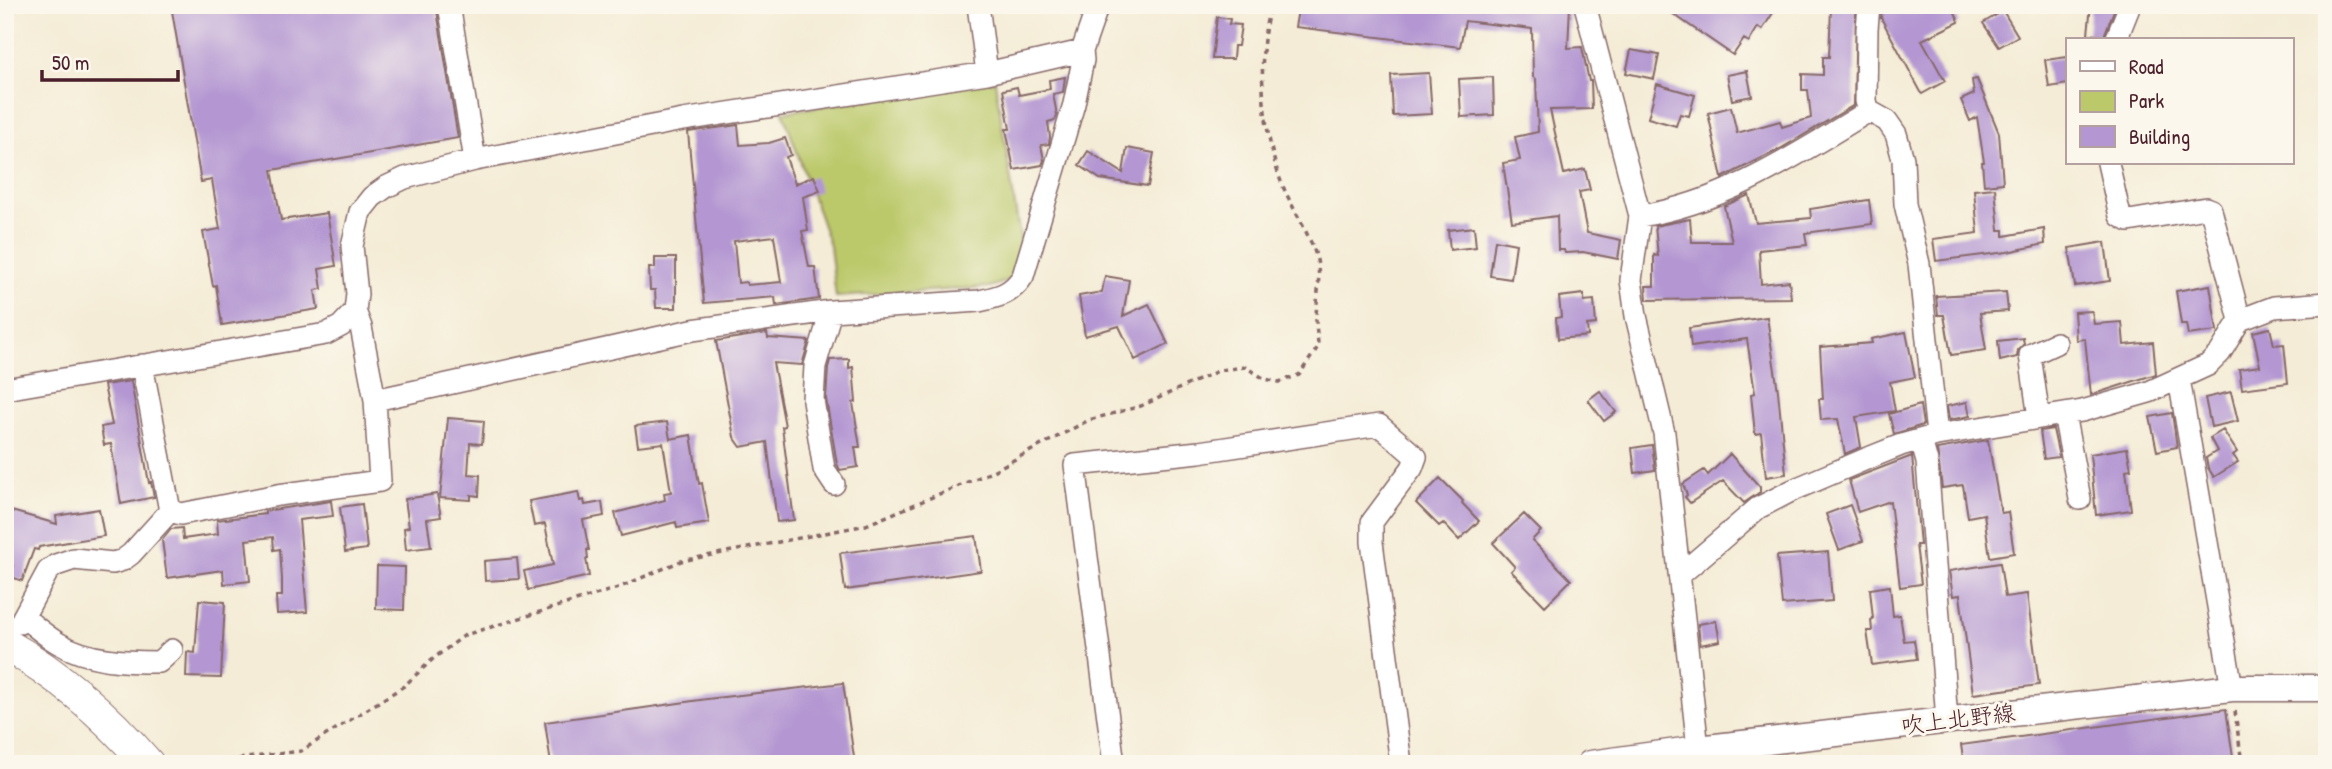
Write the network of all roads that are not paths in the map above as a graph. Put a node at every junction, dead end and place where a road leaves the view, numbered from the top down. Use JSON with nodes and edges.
{"nodes":[{"id":1,"x":449,"y":5,"type":"edge"},
{"id":2,"x":978,"y":5,"type":"edge"},
{"id":3,"x":1098,"y":5,"type":"edge"},
{"id":4,"x":1585,"y":5,"type":"edge"},
{"id":5,"x":1869,"y":5,"type":"edge"},
{"id":6,"x":2130,"y":5,"type":"edge"},
{"id":7,"x":2117,"y":38,"type":"edge"},
{"id":8,"x":1082,"y":51,"type":"junction"},
{"id":9,"x":987,"y":73,"type":"junction"},
{"id":10,"x":1869,"y":111,"type":"junction"},
{"id":11,"x":475,"y":160,"type":"junction"},
{"id":12,"x":2108,"y":164,"type":"edge"},
{"id":13,"x":1640,"y":216,"type":"junction"},
{"id":14,"x":2327,"y":303,"type":"edge"},
{"id":15,"x":831,"y":311,"type":"junction"},
{"id":16,"x":355,"y":312,"type":"junction"},
{"id":17,"x":2240,"y":320,"type":"junction"},
{"id":18,"x":2056,"y":344,"type":"dead end"},
{"id":19,"x":142,"y":365,"type":"junction"},
{"id":20,"x":2179,"y":379,"type":"junction"},
{"id":21,"x":5,"y":388,"type":"edge"},
{"id":22,"x":375,"y":400,"type":"junction"},
{"id":23,"x":2064,"y":414,"type":"junction"},
{"id":24,"x":2039,"y":418,"type":"junction"},
{"id":25,"x":1929,"y":438,"type":"junction"},
{"id":26,"x":834,"y":484,"type":"dead end"},
{"id":27,"x":2080,"y":499,"type":"dead end"},
{"id":28,"x":170,"y":511,"type":"junction"},
{"id":29,"x":1681,"y":574,"type":"junction"},
{"id":30,"x":16,"y":628,"type":"edge"},
{"id":31,"x":172,"y":649,"type":"dead end"},
{"id":32,"x":2232,"y":688,"type":"junction"},
{"id":33,"x":2327,"y":688,"type":"edge"},
{"id":34,"x":1947,"y":720,"type":"junction"},
{"id":35,"x":1698,"y":749,"type":"junction"},
{"id":36,"x":149,"y":764,"type":"edge"},
{"id":37,"x":1114,"y":764,"type":"edge"},
{"id":38,"x":1401,"y":764,"type":"edge"},
{"id":39,"x":1590,"y":764,"type":"edge"}],
"edges":[{"from":1,"to":11,"type":"street"},
{"from":2,"to":9,"type":"street"},
{"from":3,"to":8,"type":"street"},
{"from":4,"to":13,"type":"street"},
{"from":5,"to":10,"type":"street"},
{"from":6,"to":7,"type":"street"},
{"from":8,"to":9,"type":"street"},
{"from":8,"to":15,"type":"street"},
{"from":9,"to":11,"type":"street"},
{"from":10,"to":13,"type":"street"},
{"from":10,"to":25,"type":"street"},
{"from":11,"to":16,"type":"street"},
{"from":12,"to":17,"type":"street"},
{"from":13,"to":29,"type":"street"},
{"from":14,"to":17,"type":"street"},
{"from":15,"to":22,"type":"street"},
{"from":15,"to":26,"type":"street"},
{"from":16,"to":19,"type":"street"},
{"from":16,"to":22,"type":"street"},
{"from":17,"to":20,"type":"street"},
{"from":18,"to":24,"type":"street"},
{"from":19,"to":21,"type":"street"},
{"from":19,"to":28,"type":"street"},
{"from":20,"to":23,"type":"street"},
{"from":20,"to":32,"type":"street"},
{"from":22,"to":28,"type":"street"},
{"from":23,"to":24,"type":"street"},
{"from":23,"to":27,"type":"street"},
{"from":24,"to":25,"type":"street"},
{"from":25,"to":29,"type":"street"},
{"from":25,"to":34,"type":"street"},
{"from":28,"to":30,"type":"street"},
{"from":29,"to":35,"type":"street"},
{"from":30,"to":31,"type":"street"},
{"from":30,"to":36,"type":"highway"},
{"from":32,"to":33,"type":"main road","name":"吹上北野線"},
{"from":32,"to":34,"type":"main road","name":"吹上北野線"},
{"from":34,"to":35,"type":"main road","name":"吹上北野線"},
{"from":35,"to":39,"type":"main road","name":"吹上北野線"},
{"from":37,"to":38,"type":"street"}]}
